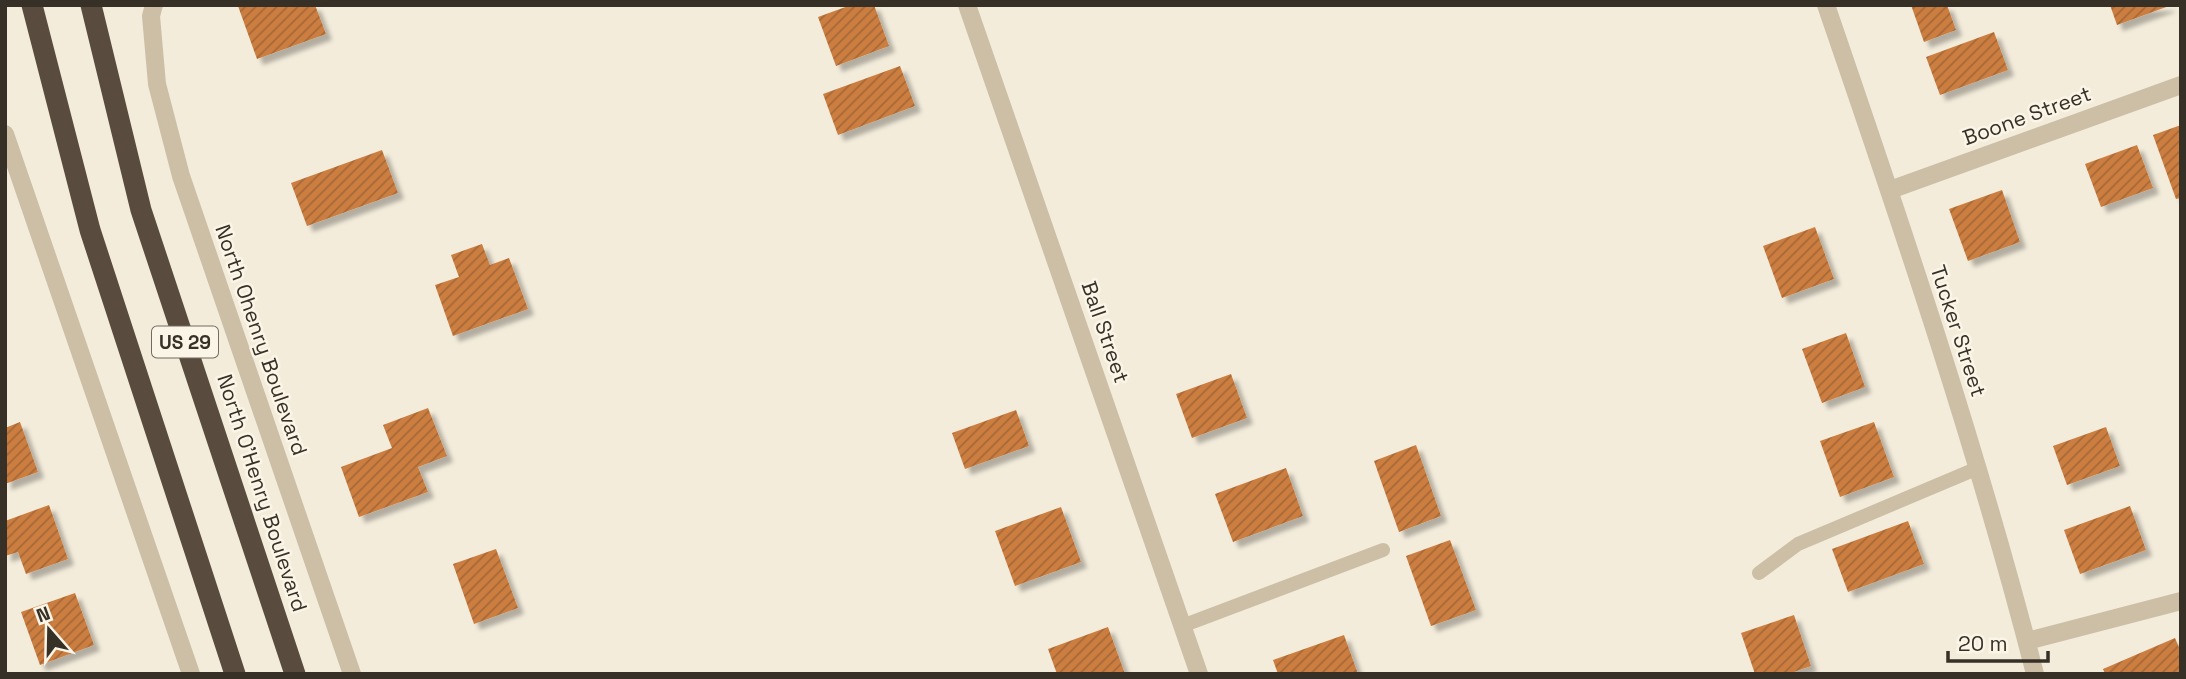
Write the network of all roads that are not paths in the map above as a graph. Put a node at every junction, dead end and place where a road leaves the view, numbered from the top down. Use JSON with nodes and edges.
{"nodes":[{"id":1,"x":32,"y":5,"type":"edge"},
{"id":2,"x":91,"y":5,"type":"edge"},
{"id":3,"x":967,"y":5,"type":"edge"},
{"id":4,"x":1826,"y":5,"type":"edge"},
{"id":5,"x":153,"y":10,"type":"edge"},
{"id":6,"x":2181,"y":85,"type":"edge"},
{"id":7,"x":5,"y":134,"type":"edge"},
{"id":8,"x":1890,"y":190,"type":"junction"},
{"id":9,"x":1978,"y":468,"type":"junction"},
{"id":10,"x":1383,"y":550,"type":"dead end"},
{"id":11,"x":1759,"y":573,"type":"dead end"},
{"id":12,"x":2181,"y":601,"type":"edge"},
{"id":13,"x":1182,"y":626,"type":"junction"},
{"id":14,"x":2027,"y":641,"type":"junction"},
{"id":15,"x":191,"y":674,"type":"edge"},
{"id":16,"x":235,"y":674,"type":"edge"},
{"id":17,"x":295,"y":674,"type":"edge"},
{"id":18,"x":352,"y":674,"type":"edge"},
{"id":19,"x":1199,"y":674,"type":"edge"},
{"id":20,"x":2035,"y":674,"type":"edge"}],
"edges":[{"from":1,"to":16,"type":"highway","number":"US 29"},
{"from":2,"to":17,"type":"highway","name":"North O'Henry Boulevard","number":"US 29"},
{"from":3,"to":13,"type":"street","name":"Ball Street"},
{"from":4,"to":8,"type":"street","name":"Tucker Street"},
{"from":5,"to":18,"type":"street","name":"North Ohenry Boulevard"},
{"from":6,"to":8,"type":"street","name":"Boone Street"},
{"from":7,"to":15,"type":"street"},
{"from":8,"to":9,"type":"street","name":"Tucker Street"},
{"from":9,"to":11,"type":"lane"},
{"from":9,"to":14,"type":"street","name":"Tucker Street"},
{"from":10,"to":13,"type":"lane"},
{"from":12,"to":14,"type":"street"},
{"from":13,"to":19,"type":"street","name":"Ball Street"},
{"from":14,"to":20,"type":"street","name":"Tucker Street"}]}
